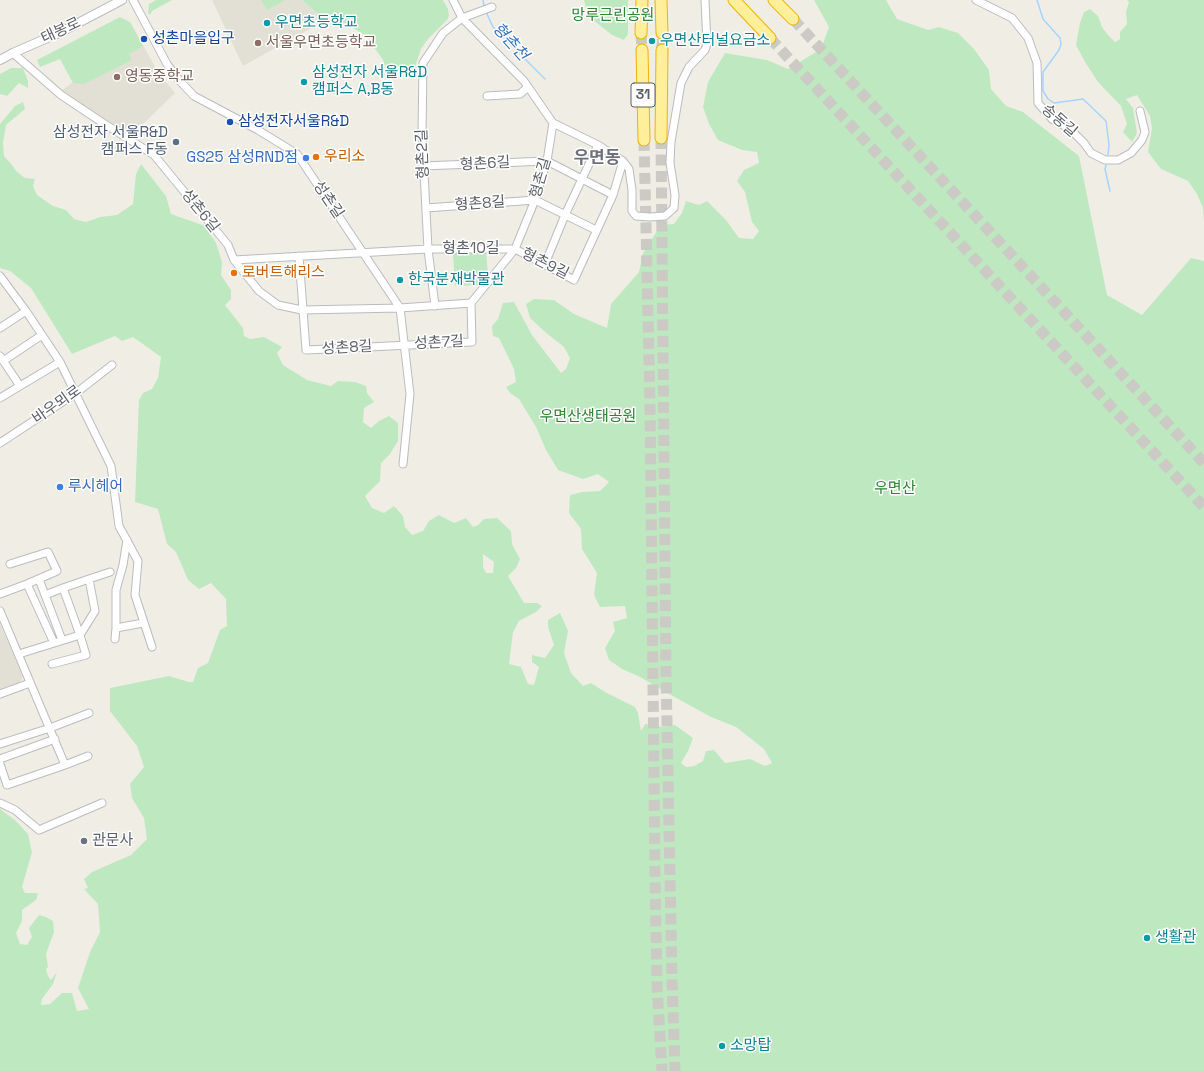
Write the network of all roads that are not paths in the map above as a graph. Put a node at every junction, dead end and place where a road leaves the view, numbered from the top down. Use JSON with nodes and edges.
{"nodes":[{"id":1,"x":122,"y":0,"type":"edge"},
{"id":2,"x":133,"y":0,"type":"edge"},
{"id":3,"x":453,"y":0,"type":"edge"},
{"id":4,"x":642,"y":0,"type":"edge"},
{"id":5,"x":660,"y":0,"type":"edge"},
{"id":6,"x":705,"y":0,"type":"edge"},
{"id":7,"x":734,"y":0,"type":"edge"},
{"id":8,"x":774,"y":0,"type":"edge"},
{"id":9,"x":976,"y":0,"type":"edge"},
{"id":10,"x":492,"y":6,"type":"dead end"},
{"id":11,"x":462,"y":18,"type":"junction"},
{"id":12,"x":792,"y":19,"type":"tunnel mouth"},
{"id":13,"x":641,"y":33,"type":"tunnel mouth"},
{"id":14,"x":662,"y":33,"type":"tunnel mouth"},
{"id":15,"x":770,"y":38,"type":"tunnel mouth"},
{"id":16,"x":642,"y":50,"type":"tunnel mouth"},
{"id":17,"x":662,"y":50,"type":"tunnel mouth"},
{"id":18,"x":13,"y":53,"type":"junction"},
{"id":19,"x":0,"y":60,"type":"edge"},
{"id":20,"x":528,"y":87,"type":"junction"},
{"id":21,"x":487,"y":96,"type":"dead end"},
{"id":22,"x":1140,"y":111,"type":"dead end"},
{"id":23,"x":553,"y":124,"type":"junction"},
{"id":24,"x":661,"y":138,"type":"tunnel mouth"},
{"id":25,"x":644,"y":140,"type":"tunnel mouth"},
{"id":26,"x":598,"y":145,"type":"junction"},
{"id":27,"x":547,"y":161,"type":"junction"},
{"id":28,"x":623,"y":161,"type":"junction"},
{"id":29,"x":424,"y":166,"type":"junction"},
{"id":30,"x":582,"y":178,"type":"junction"},
{"id":31,"x":613,"y":195,"type":"junction"},
{"id":32,"x":535,"y":200,"type":"junction"},
{"id":33,"x":426,"y":208,"type":"junction"},
{"id":34,"x":565,"y":215,"type":"junction"},
{"id":35,"x":596,"y":230,"type":"junction"},
{"id":36,"x":428,"y":249,"type":"junction"},
{"id":37,"x":515,"y":249,"type":"junction"},
{"id":38,"x":364,"y":252,"type":"junction"},
{"id":39,"x":299,"y":256,"type":"junction"},
{"id":40,"x":234,"y":260,"type":"junction"},
{"id":41,"x":545,"y":264,"type":"junction"},
{"id":42,"x":1,"y":277,"type":"edge"},
{"id":43,"x":471,"y":303,"type":"junction"},
{"id":44,"x":435,"y":306,"type":"junction"},
{"id":45,"x":400,"y":308,"type":"junction"},
{"id":46,"x":302,"y":310,"type":"junction"},
{"id":47,"x":26,"y":311,"type":"junction"},
{"id":48,"x":0,"y":328,"type":"edge"},
{"id":49,"x":42,"y":335,"type":"junction"},
{"id":50,"x":405,"y":345,"type":"junction"},
{"id":51,"x":2,"y":358,"type":"edge"},
{"id":52,"x":60,"y":362,"type":"junction"},
{"id":53,"x":112,"y":364,"type":"dead end"},
{"id":54,"x":20,"y":386,"type":"junction"},
{"id":55,"x":76,"y":393,"type":"junction"},
{"id":56,"x":0,"y":398,"type":"edge"},
{"id":57,"x":0,"y":444,"type":"edge"},
{"id":58,"x":403,"y":464,"type":"dead end"},
{"id":59,"x":127,"y":540,"type":"junction"},
{"id":60,"x":10,"y":564,"type":"dead end"},
{"id":61,"x":110,"y":572,"type":"dead end"},
{"id":62,"x":39,"y":579,"type":"junction"},
{"id":63,"x":89,"y":579,"type":"junction"},
{"id":64,"x":27,"y":584,"type":"junction"},
{"id":65,"x":63,"y":588,"type":"junction"},
{"id":66,"x":0,"y":594,"type":"edge"},
{"id":67,"x":45,"y":595,"type":"junction"},
{"id":68,"x":0,"y":611,"type":"edge"},
{"id":69,"x":143,"y":623,"type":"junction"},
{"id":70,"x":116,"y":628,"type":"junction"},
{"id":71,"x":80,"y":634,"type":"junction"},
{"id":72,"x":115,"y":639,"type":"dead end"},
{"id":73,"x":62,"y":640,"type":"junction"},
{"id":74,"x":54,"y":643,"type":"junction"},
{"id":75,"x":152,"y":647,"type":"dead end"},
{"id":76,"x":19,"y":654,"type":"junction"},
{"id":77,"x":52,"y":664,"type":"dead end"},
{"id":78,"x":30,"y":683,"type":"junction"},
{"id":79,"x":0,"y":694,"type":"edge"},
{"id":80,"x":89,"y":713,"type":"dead end"},
{"id":81,"x":50,"y":728,"type":"junction"},
{"id":82,"x":55,"y":739,"type":"junction"},
{"id":83,"x":0,"y":744,"type":"edge"},
{"id":84,"x":88,"y":756,"type":"dead end"},
{"id":85,"x":0,"y":759,"type":"edge"},
{"id":86,"x":0,"y":764,"type":"edge"},
{"id":87,"x":65,"y":765,"type":"junction"},
{"id":88,"x":0,"y":803,"type":"edge"},
{"id":89,"x":102,"y":803,"type":"dead end"}],
"edges":[{"from":1,"to":18,"type":"street","name":"태봉로"},
{"from":2,"to":38,"type":"street","name":"성촌길"},
{"from":3,"to":11,"type":"street"},
{"from":4,"to":13,"type":"highway"},
{"from":5,"to":14,"type":"highway"},
{"from":6,"to":28,"type":"street"},
{"from":7,"to":15,"type":"highway"},
{"from":8,"to":12,"type":"highway"},
{"from":9,"to":22,"type":"street","name":"송동길"},
{"from":10,"to":11,"type":"street","name":"형촌2길"},
{"from":11,"to":20,"type":"street"},
{"from":11,"to":29,"type":"street","name":"형촌2길"},
{"from":16,"to":25,"type":"highway","number":"31"},
{"from":17,"to":24,"type":"highway","number":"31"},
{"from":18,"to":19,"type":"street","name":"태봉로"},
{"from":18,"to":40,"type":"street","name":"성촌6길"},
{"from":20,"to":21,"type":"street"},
{"from":20,"to":23,"type":"street"},
{"from":23,"to":26,"type":"street"},
{"from":23,"to":27,"type":"street","name":"형촌길"},
{"from":26,"to":28,"type":"street"},
{"from":26,"to":30,"type":"street"},
{"from":27,"to":29,"type":"street","name":"형촌6길"},
{"from":27,"to":30,"type":"street"},
{"from":27,"to":32,"type":"street","name":"형촌길"},
{"from":28,"to":31,"type":"street"},
{"from":29,"to":33,"type":"street","name":"형촌2길"},
{"from":30,"to":31,"type":"street"},
{"from":30,"to":34,"type":"street"},
{"from":31,"to":35,"type":"street"},
{"from":32,"to":33,"type":"street","name":"형촌8길"},
{"from":32,"to":34,"type":"street"},
{"from":32,"to":37,"type":"street","name":"형촌길"},
{"from":33,"to":36,"type":"street","name":"형촌2길"},
{"from":34,"to":35,"type":"street"},
{"from":34,"to":41,"type":"street"},
{"from":35,"to":41,"type":"street","name":"형촌9길"},
{"from":36,"to":37,"type":"street","name":"형촌10길"},
{"from":36,"to":38,"type":"street","name":"형촌10길"},
{"from":36,"to":44,"type":"street","name":"형촌2길"},
{"from":37,"to":41,"type":"street","name":"형촌9길"},
{"from":37,"to":43,"type":"street","name":"형촌길"},
{"from":38,"to":39,"type":"street","name":"형촌10길"},
{"from":38,"to":45,"type":"street","name":"성촌길"},
{"from":39,"to":40,"type":"street","name":"형촌10길"},
{"from":39,"to":46,"type":"street"},
{"from":40,"to":46,"type":"street","name":"성촌6길"},
{"from":42,"to":47,"type":"street"},
{"from":43,"to":44,"type":"street"},
{"from":43,"to":50,"type":"street","name":"성촌7길"},
{"from":44,"to":45,"type":"street"},
{"from":45,"to":46,"type":"street","name":"성촌6길"},
{"from":45,"to":50,"type":"street","name":"성촌길"},
{"from":46,"to":50,"type":"street","name":"성촌8길"},
{"from":47,"to":48,"type":"street"},
{"from":47,"to":49,"type":"street"},
{"from":49,"to":51,"type":"street"},
{"from":49,"to":52,"type":"street"},
{"from":50,"to":58,"type":"street","name":"성촌길"},
{"from":51,"to":54,"type":"street"},
{"from":52,"to":54,"type":"street"},
{"from":52,"to":55,"type":"street"},
{"from":53,"to":55,"type":"street","name":"바우뫼로"},
{"from":54,"to":56,"type":"street"},
{"from":55,"to":57,"type":"street","name":"바우뫼로"},
{"from":55,"to":59,"type":"street"},
{"from":59,"to":69,"type":"street"},
{"from":59,"to":70,"type":"street"},
{"from":60,"to":62,"type":"street"},
{"from":61,"to":63,"type":"street"},
{"from":62,"to":64,"type":"street"},
{"from":62,"to":67,"type":"street"},
{"from":63,"to":65,"type":"street"},
{"from":63,"to":71,"type":"street"},
{"from":64,"to":66,"type":"street"},
{"from":64,"to":74,"type":"street"},
{"from":65,"to":67,"type":"street"},
{"from":65,"to":71,"type":"street"},
{"from":67,"to":73,"type":"street"},
{"from":68,"to":76,"type":"street"},
{"from":69,"to":70,"type":"street"},
{"from":69,"to":75,"type":"street"},
{"from":70,"to":72,"type":"street"},
{"from":71,"to":73,"type":"street"},
{"from":71,"to":77,"type":"street"},
{"from":73,"to":74,"type":"street"},
{"from":74,"to":76,"type":"street"},
{"from":76,"to":78,"type":"street"},
{"from":78,"to":79,"type":"street"},
{"from":78,"to":81,"type":"street"},
{"from":80,"to":81,"type":"street"},
{"from":81,"to":82,"type":"street"},
{"from":81,"to":83,"type":"street"},
{"from":82,"to":85,"type":"street"},
{"from":82,"to":87,"type":"street"},
{"from":84,"to":87,"type":"street"},
{"from":86,"to":87,"type":"street"},
{"from":88,"to":89,"type":"street"}]}
